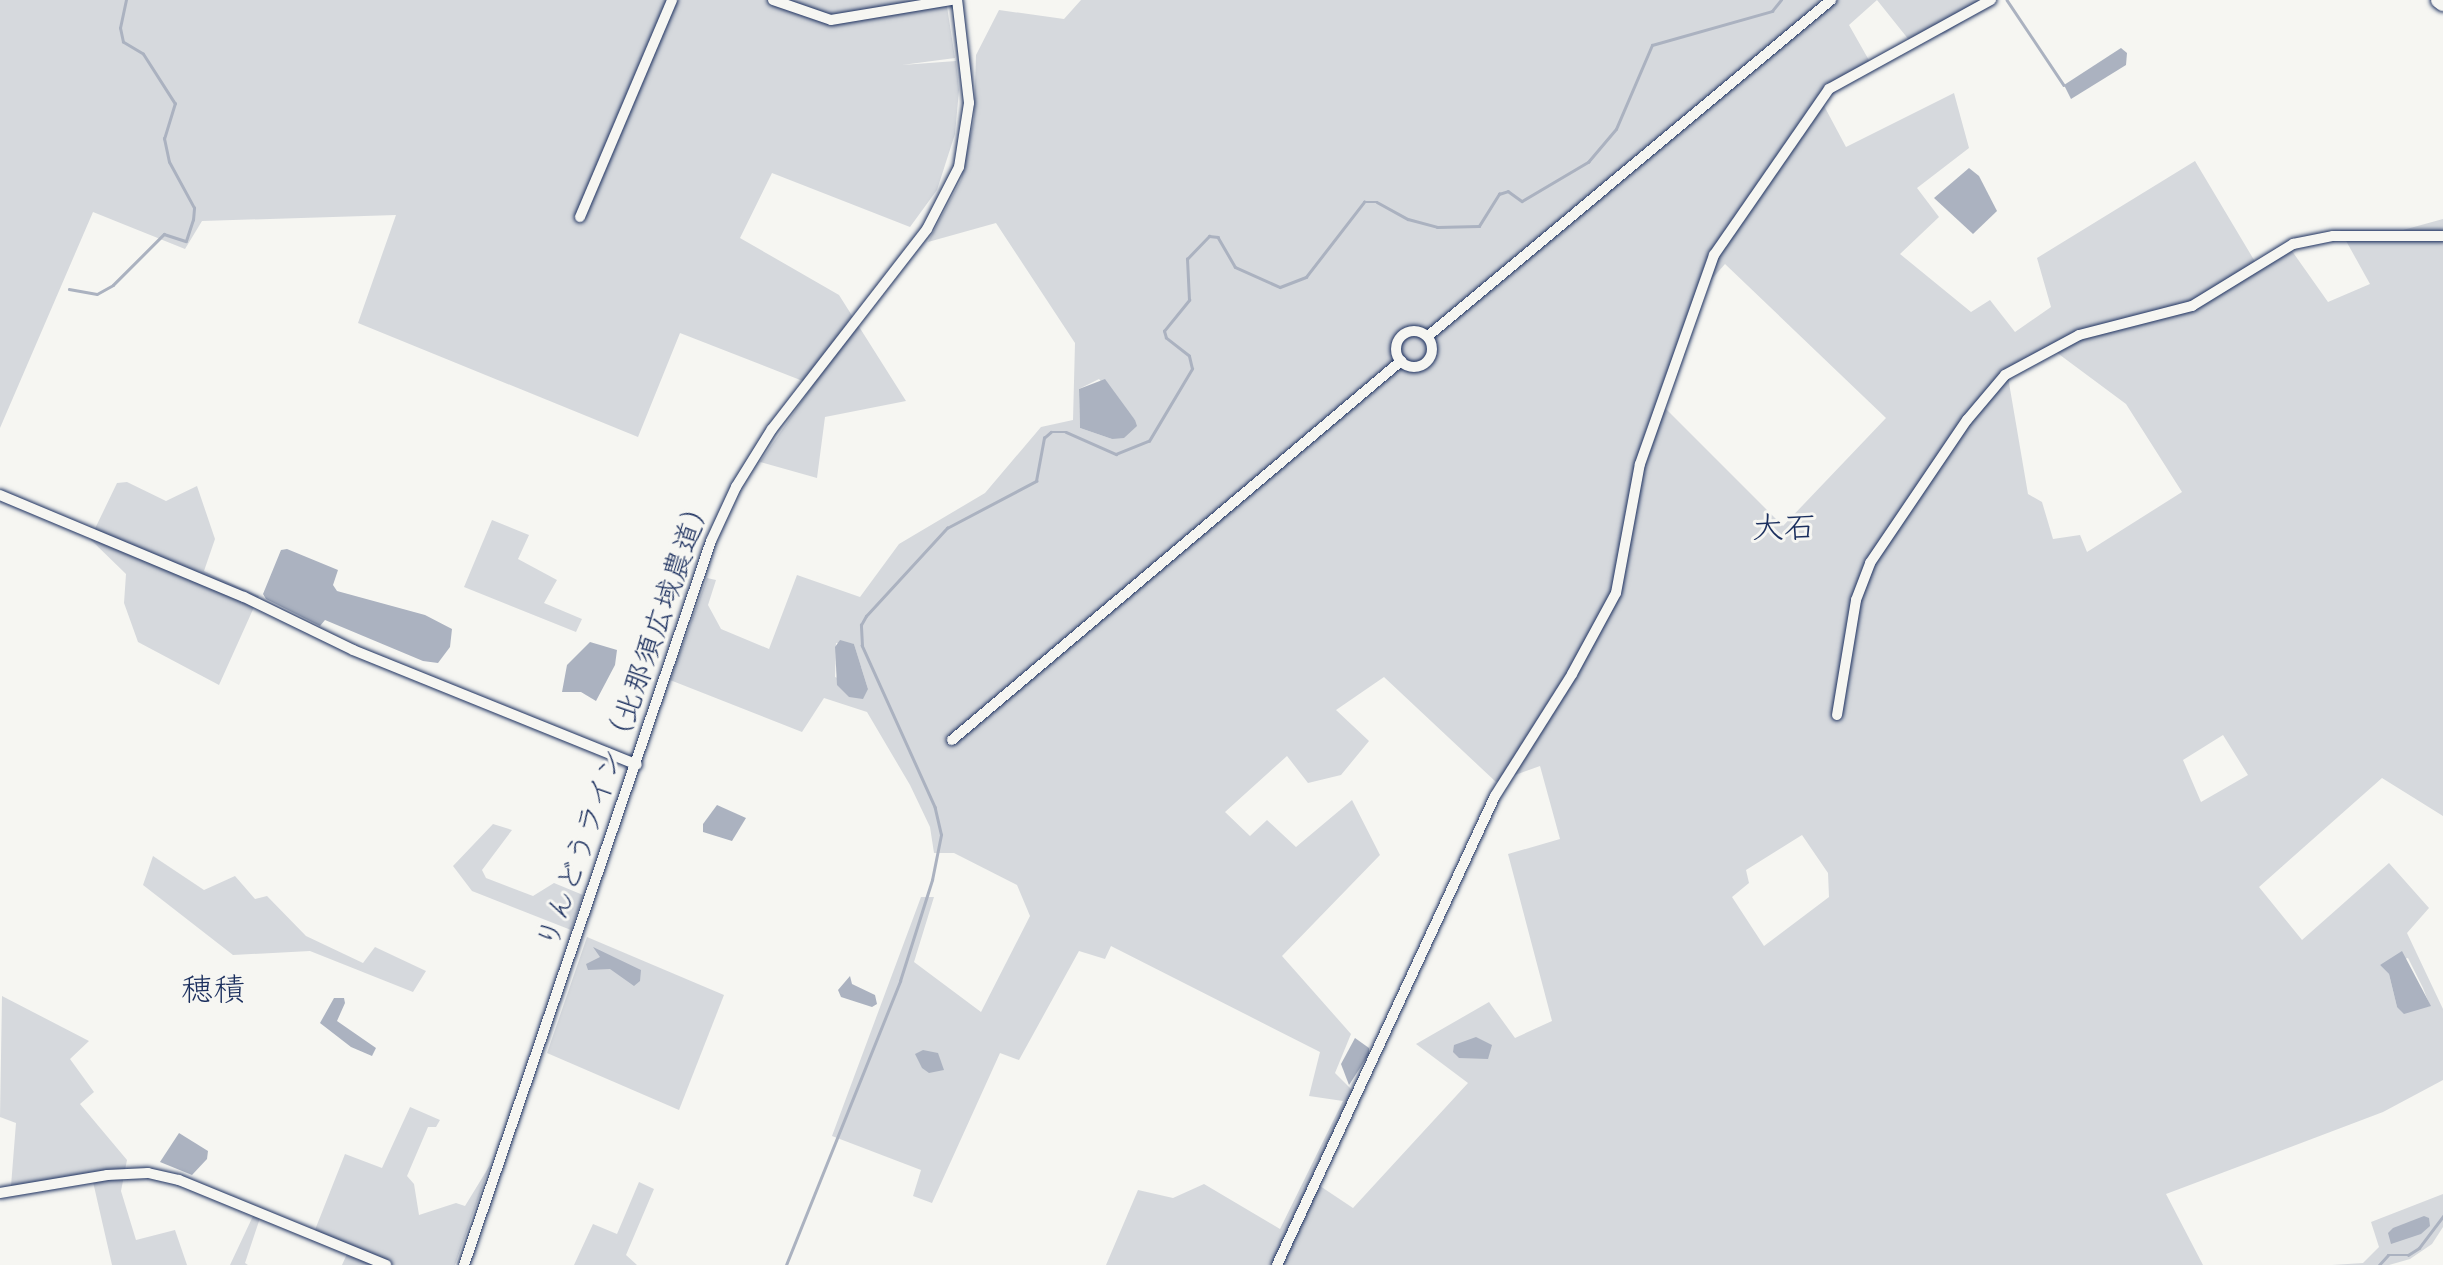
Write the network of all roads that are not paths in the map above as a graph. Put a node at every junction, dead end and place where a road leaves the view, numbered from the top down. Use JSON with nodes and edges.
{"nodes":[{"id":1,"x":671,"y":0,"type":"edge"},
{"id":2,"x":773,"y":0,"type":"edge"},
{"id":3,"x":954,"y":0,"type":"edge"},
{"id":4,"x":1831,"y":0,"type":"edge"},
{"id":5,"x":1992,"y":0,"type":"edge"},
{"id":6,"x":580,"y":217,"type":"dead end"},
{"id":7,"x":2443,"y":236,"type":"edge"},
{"id":8,"x":1428,"y":336,"type":"junction"},
{"id":9,"x":1401,"y":361,"type":"junction"},
{"id":10,"x":0,"y":495,"type":"edge"},
{"id":11,"x":1837,"y":715,"type":"dead end"},
{"id":12,"x":952,"y":740,"type":"dead end"},
{"id":13,"x":637,"y":765,"type":"junction"},
{"id":14,"x":0,"y":1193,"type":"edge"},
{"id":15,"x":386,"y":1265,"type":"edge"},
{"id":16,"x":464,"y":1265,"type":"edge"},
{"id":17,"x":1277,"y":1265,"type":"edge"}],
"edges":[{"from":1,"to":6,"type":"street"},
{"from":2,"to":3,"type":"street"},
{"from":3,"to":13,"type":"street","name":"りんどうライン（北那須広域農道）"},
{"from":4,"to":8,"type":"street"},
{"from":5,"to":17,"type":"street"},
{"from":7,"to":11,"type":"street"},
{"from":8,"to":9,"type":"street"},
{"from":8,"to":9,"type":"street"},
{"from":9,"to":12,"type":"street"},
{"from":10,"to":13,"type":"street"},
{"from":13,"to":16,"type":"street","name":"りんどうライン（北那須広域農道）"},
{"from":14,"to":15,"type":"street"}]}
